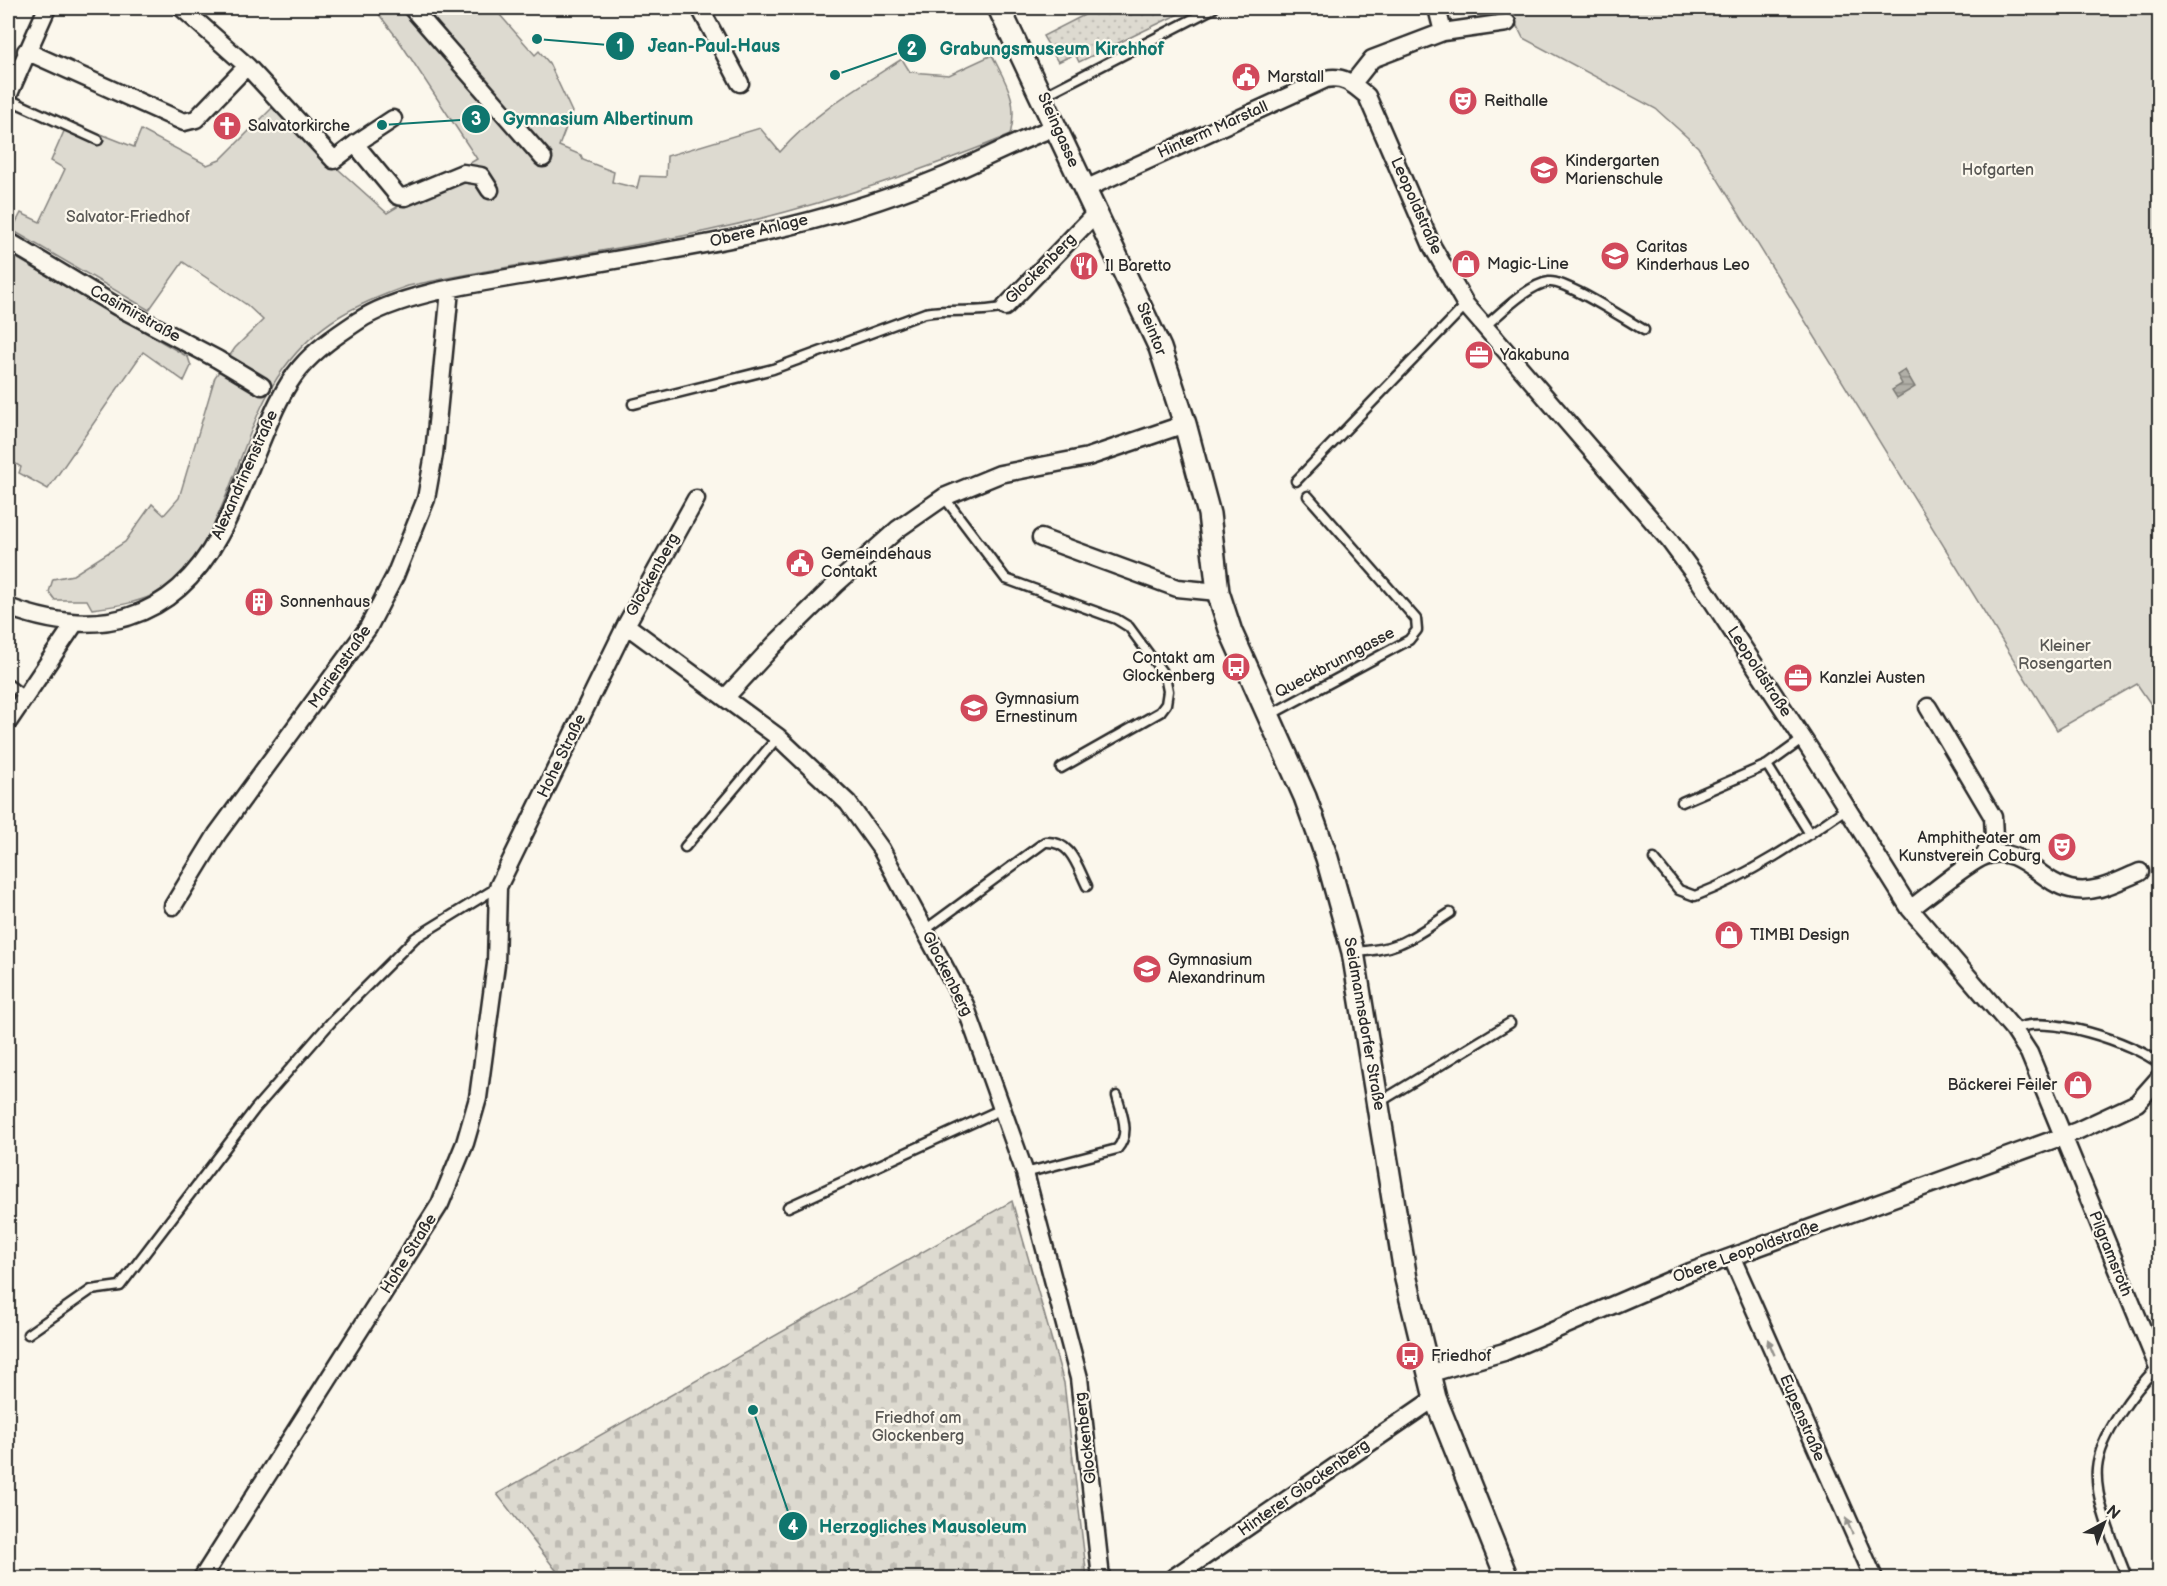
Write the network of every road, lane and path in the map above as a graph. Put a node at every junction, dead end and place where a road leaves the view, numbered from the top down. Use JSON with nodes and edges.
{"nodes":[{"id":1,"x":47,"y":8,"type":"edge"},
{"id":2,"x":182,"y":8,"type":"edge"},
{"id":3,"x":412,"y":8,"type":"edge"},
{"id":4,"x":700,"y":8,"type":"edge"},
{"id":5,"x":999,"y":8,"type":"edge"},
{"id":6,"x":1214,"y":8,"type":"edge"},
{"id":7,"x":1437,"y":8,"type":"edge"},
{"id":8,"x":1507,"y":23,"type":"dead end"},
{"id":9,"x":1443,"y":32,"type":"junction"},
{"id":10,"x":26,"y":51,"type":"junction"},
{"id":11,"x":246,"y":66,"type":"junction"},
{"id":12,"x":740,"y":82,"type":"dead end"},
{"id":13,"x":1353,"y":83,"type":"junction"},
{"id":14,"x":1042,"y":96,"type":"junction"},
{"id":15,"x":8,"y":98,"type":"edge"},
{"id":16,"x":393,"y":119,"type":"dead end"},
{"id":17,"x":1056,"y":127,"type":"junction"},
{"id":18,"x":98,"y":140,"type":"dead end"},
{"id":19,"x":355,"y":144,"type":"junction"},
{"id":20,"x":543,"y":158,"type":"dead end"},
{"id":21,"x":1085,"y":189,"type":"junction"},
{"id":22,"x":490,"y":190,"type":"dead end"},
{"id":23,"x":1096,"y":213,"type":"junction"},
{"id":24,"x":8,"y":242,"type":"edge"},
{"id":25,"x":450,"y":290,"type":"junction"},
{"id":26,"x":1466,"y":305,"type":"junction"},
{"id":27,"x":1005,"y":307,"type":"joint"},
{"id":28,"x":1484,"y":327,"type":"junction"},
{"id":29,"x":1644,"y":330,"type":"dead end"},
{"id":30,"x":262,"y":386,"type":"dead end"},
{"id":31,"x":633,"y":404,"type":"dead end"},
{"id":32,"x":1185,"y":424,"type":"junction"},
{"id":33,"x":1199,"y":476,"type":"joint"},
{"id":34,"x":1296,"y":481,"type":"dead end"},
{"id":35,"x":1308,"y":496,"type":"dead end"},
{"id":36,"x":944,"y":497,"type":"junction"},
{"id":37,"x":696,"y":499,"type":"dead end"},
{"id":38,"x":1041,"y":538,"type":"dead end"},
{"id":39,"x":1218,"y":592,"type":"junction"},
{"id":40,"x":8,"y":607,"type":"edge"},
{"id":41,"x":75,"y":623,"type":"junction"},
{"id":42,"x":626,"y":625,"type":"junction"},
{"id":43,"x":8,"y":684,"type":"edge"},
{"id":44,"x":24,"y":696,"type":"junction"},
{"id":45,"x":726,"y":697,"type":"junction"},
{"id":46,"x":1928,"y":706,"type":"dead end"},
{"id":47,"x":1268,"y":716,"type":"junction"},
{"id":48,"x":8,"y":722,"type":"edge"},
{"id":49,"x":778,"y":737,"type":"junction"},
{"id":50,"x":1803,"y":739,"type":"junction"},
{"id":51,"x":1767,"y":765,"type":"junction"},
{"id":52,"x":1061,"y":768,"type":"dead end"},
{"id":53,"x":1682,"y":802,"type":"dead end"},
{"id":54,"x":1848,"y":808,"type":"junction"},
{"id":55,"x":1810,"y":834,"type":"junction"},
{"id":56,"x":684,"y":847,"type":"dead end"},
{"id":57,"x":1984,"y":856,"type":"junction"},
{"id":58,"x":1654,"y":859,"type":"dead end"},
{"id":59,"x":2140,"y":872,"type":"dead end"},
{"id":60,"x":1087,"y":886,"type":"dead end"},
{"id":61,"x":498,"y":887,"type":"junction"},
{"id":62,"x":173,"y":906,"type":"dead end"},
{"id":63,"x":1910,"y":909,"type":"junction"},
{"id":64,"x":1450,"y":913,"type":"dead end"},
{"id":65,"x":925,"y":930,"type":"junction"},
{"id":66,"x":1353,"y":952,"type":"junction"},
{"id":67,"x":1510,"y":1023,"type":"dead end"},
{"id":68,"x":2014,"y":1030,"type":"junction"},
{"id":69,"x":2160,"y":1064,"type":"edge"},
{"id":70,"x":2160,"y":1077,"type":"edge"},
{"id":71,"x":1117,"y":1096,"type":"dead end"},
{"id":72,"x":1378,"y":1103,"type":"junction"},
{"id":73,"x":1002,"y":1109,"type":"junction"},
{"id":74,"x":2062,"y":1136,"type":"junction"},
{"id":75,"x":1025,"y":1173,"type":"junction"},
{"id":76,"x":788,"y":1207,"type":"dead end"},
{"id":77,"x":1732,"y":1258,"type":"junction"},
{"id":78,"x":28,"y":1334,"type":"dead end"},
{"id":79,"x":2158,"y":1370,"type":"edge"},
{"id":80,"x":1431,"y":1373,"type":"junction"},
{"id":81,"x":1436,"y":1398,"type":"junction"},
{"id":82,"x":202,"y":1578,"type":"edge"},
{"id":83,"x":1101,"y":1578,"type":"edge"},
{"id":84,"x":1173,"y":1578,"type":"edge"},
{"id":85,"x":1506,"y":1578,"type":"edge"},
{"id":86,"x":1874,"y":1578,"type":"edge"},
{"id":87,"x":2127,"y":1578,"type":"edge"}],
"edges":[{"from":1,"to":10,"type":"street"},
{"from":2,"to":11,"type":"street"},
{"from":3,"to":20,"type":"street"},
{"from":4,"to":12,"type":"street"},
{"from":5,"to":14,"type":"street","name":"Steingasse"},
{"from":6,"to":14,"type":"lane"},
{"from":7,"to":9,"type":"street"},
{"from":8,"to":9,"type":"street"},
{"from":9,"to":13,"type":"street"},
{"from":10,"to":11,"type":"street"},
{"from":10,"to":15,"type":"street"},
{"from":11,"to":19,"type":"street"},
{"from":13,"to":21,"type":"street","name":"Hinterm Marstall"},
{"from":13,"to":26,"type":"street","name":"Leopoldstraße"},
{"from":14,"to":17,"type":"street","name":"Steingasse"},
{"from":15,"to":18,"type":"lane"},
{"from":16,"to":19,"type":"street"},
{"from":17,"to":21,"type":"street","name":"Steingasse"},
{"from":17,"to":25,"type":"street","name":"Obere Anlage"},
{"from":19,"to":22,"type":"street"},
{"from":21,"to":23,"type":"street","name":"Steintor"},
{"from":23,"to":27,"type":"street","name":"Glockenberg"},
{"from":23,"to":32,"type":"street","name":"Steintor"},
{"from":24,"to":30,"type":"street","name":"Casimirstraße"},
{"from":25,"to":41,"type":"street","name":"Alexandrinenstraße"},
{"from":25,"to":62,"type":"street","name":"Marienstraße"},
{"from":26,"to":28,"type":"street","name":"Leopoldstraße"},
{"from":26,"to":34,"type":"lane"},
{"from":27,"to":31,"type":"lane","name":"Glockenberg"},
{"from":28,"to":29,"type":"lane"},
{"from":28,"to":50,"type":"street","name":"Leopoldstraße"},
{"from":32,"to":33,"type":"street","name":"Steintor"},
{"from":32,"to":36,"type":"street"},
{"from":33,"to":39,"type":"street","name":"Seidmannsdorfer Straße"},
{"from":35,"to":47,"type":"lane","name":"Queckbrunngasse"},
{"from":36,"to":45,"type":"street"},
{"from":36,"to":52,"type":"lane"},
{"from":37,"to":42,"type":"street","name":"Glockenberg"},
{"from":38,"to":39,"type":"street"},
{"from":39,"to":47,"type":"street","name":"Seidmannsdorfer Straße"},
{"from":40,"to":41,"type":"street","name":"Alexandrinenstraße"},
{"from":41,"to":44,"type":"street"},
{"from":42,"to":45,"type":"street","name":"Glockenberg"},
{"from":42,"to":61,"type":"street","name":"Hohe Straße"},
{"from":43,"to":44,"type":"lane"},
{"from":44,"to":48,"type":"street"},
{"from":45,"to":49,"type":"street","name":"Glockenberg"},
{"from":46,"to":57,"type":"street"},
{"from":47,"to":66,"type":"street","name":"Seidmannsdorfer Straße"},
{"from":49,"to":56,"type":"lane"},
{"from":49,"to":65,"type":"street","name":"Glockenberg"},
{"from":50,"to":51,"type":"lane"},
{"from":50,"to":54,"type":"street","name":"Leopoldstraße"},
{"from":51,"to":53,"type":"lane"},
{"from":51,"to":55,"type":"lane"},
{"from":54,"to":55,"type":"lane"},
{"from":54,"to":63,"type":"street","name":"Leopoldstraße"},
{"from":55,"to":58,"type":"lane"},
{"from":57,"to":59,"type":"street"},
{"from":57,"to":63,"type":"street"},
{"from":60,"to":65,"type":"lane"},
{"from":61,"to":78,"type":"lane"},
{"from":61,"to":82,"type":"street","name":"Hohe Straße"},
{"from":63,"to":68,"type":"street","name":"Leopoldstraße"},
{"from":64,"to":66,"type":"lane"},
{"from":65,"to":73,"type":"street","name":"Glockenberg"},
{"from":66,"to":72,"type":"street","name":"Seidmannsdorfer Straße"},
{"from":67,"to":72,"type":"lane"},
{"from":68,"to":69,"type":"lane"},
{"from":68,"to":74,"type":"street","name":"Pilgramsroth"},
{"from":70,"to":74,"type":"street","name":"Obere Leopoldstraße"},
{"from":71,"to":75,"type":"lane"},
{"from":72,"to":80,"type":"street","name":"Seidmannsdorfer Straße"},
{"from":73,"to":75,"type":"street","name":"Glockenberg"},
{"from":73,"to":76,"type":"lane"},
{"from":74,"to":77,"type":"street","name":"Obere Leopoldstraße"},
{"from":74,"to":79,"type":"street","name":"Pilgramsroth"},
{"from":75,"to":83,"type":"street","name":"Glockenberg"},
{"from":77,"to":80,"type":"street","name":"Obere Leopoldstraße"},
{"from":86,"to":77,"type":"street","name":"Eupenstraße","one_way":true},
{"from":79,"to":87,"type":"lane"},
{"from":80,"to":81,"type":"street","name":"Seidmannsdorfer Straße"},
{"from":81,"to":84,"type":"street","name":"Hinterer Glockenberg"},
{"from":81,"to":85,"type":"street","name":"Seidmannsdorfer Straße"}]}
